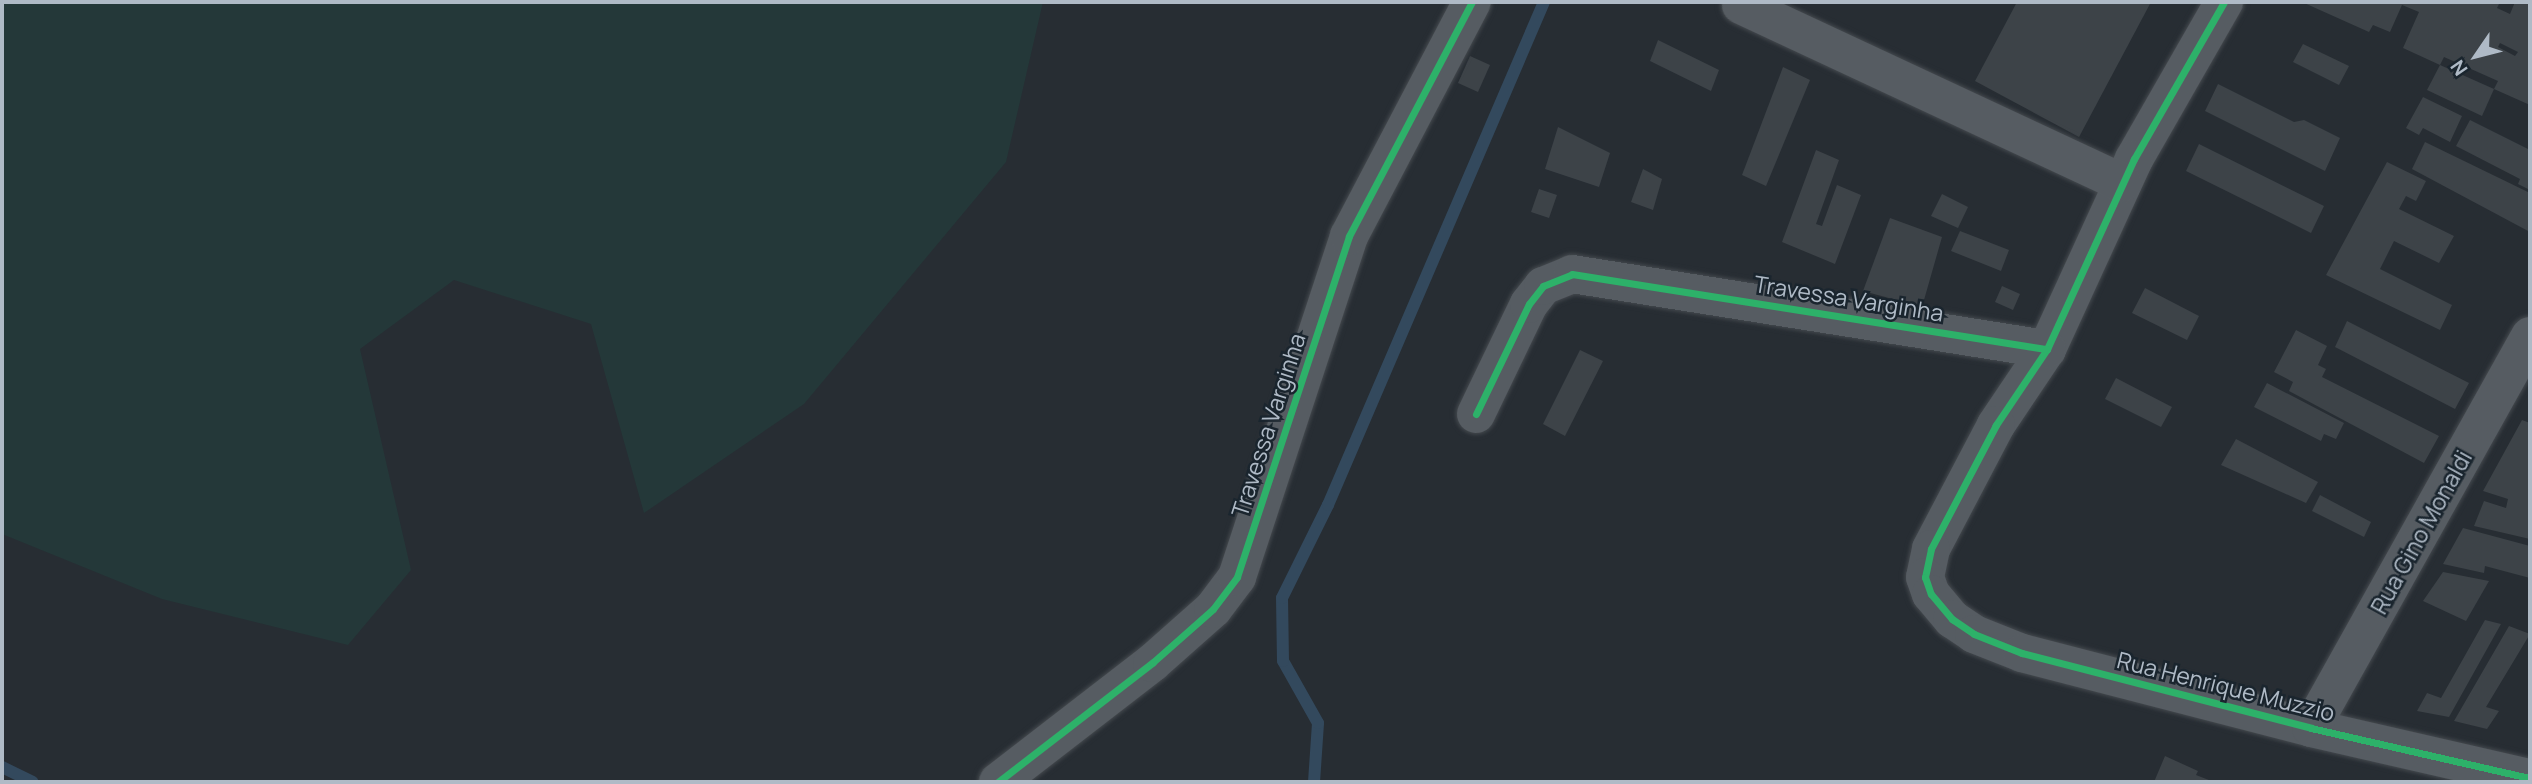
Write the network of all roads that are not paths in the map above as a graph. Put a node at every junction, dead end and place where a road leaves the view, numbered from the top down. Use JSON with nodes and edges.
{"nodes":[{"id":1,"x":1472,"y":2,"type":"edge"},
{"id":2,"x":2224,"y":2,"type":"edge"},
{"id":3,"x":1741,"y":5,"type":"dead end"},
{"id":4,"x":2123,"y":183,"type":"junction"},
{"id":5,"x":2530,"y":336,"type":"edge"},
{"id":6,"x":2047,"y":349,"type":"junction"},
{"id":7,"x":1476,"y":414,"type":"dead end"},
{"id":8,"x":2311,"y":728,"type":"junction"},
{"id":9,"x":2530,"y":778,"type":"edge"},
{"id":10,"x":998,"y":782,"type":"edge"}],
"edges":[{"from":1,"to":10,"type":"street","name":"Travessa Varginha"},
{"from":2,"to":4,"type":"street"},
{"from":3,"to":4,"type":"street"},
{"from":4,"to":6,"type":"street"},
{"from":5,"to":8,"type":"street","name":"Rua Gino Monaldi"},
{"from":6,"to":7,"type":"street","name":"Travessa Varginha"},
{"from":6,"to":8,"type":"street","name":"Rua Henrique Muzzio"},
{"from":8,"to":9,"type":"street","name":"Rua Henrique Muzzio"}]}
